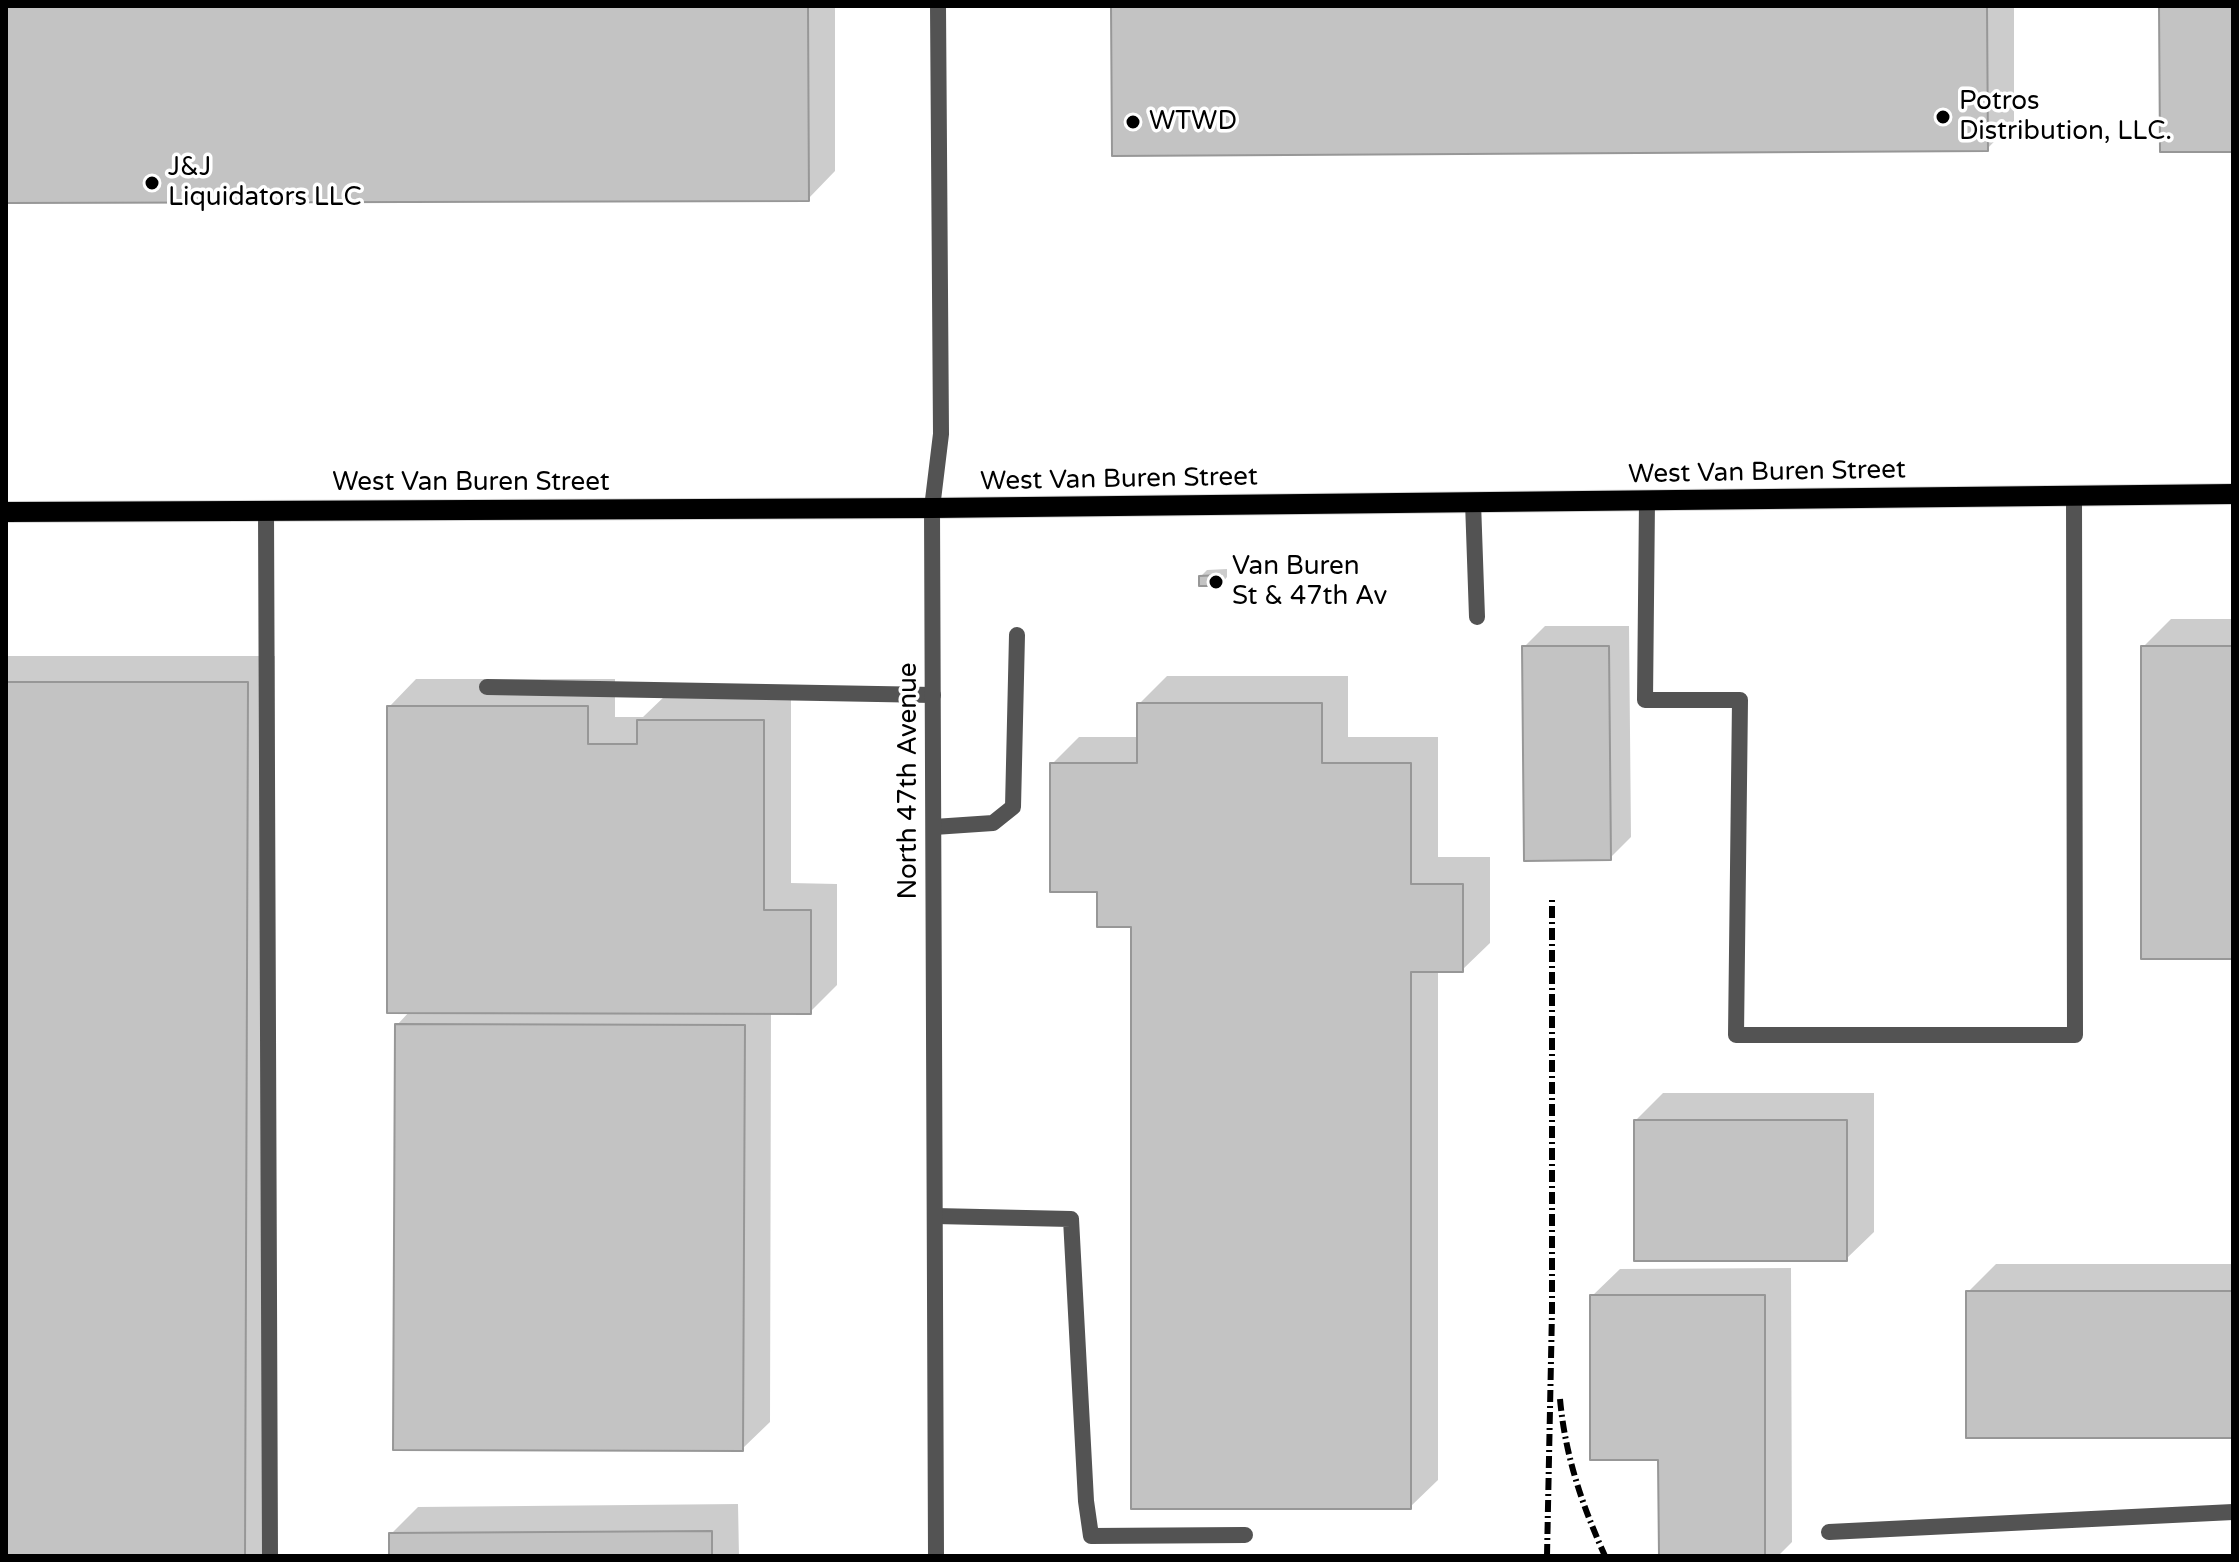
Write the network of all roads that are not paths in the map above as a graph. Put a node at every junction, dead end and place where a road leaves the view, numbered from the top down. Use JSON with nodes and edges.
{"nodes":[{"id":1,"x":938,"y":6,"type":"edge"},
{"id":2,"x":2233,"y":494,"type":"edge"},
{"id":3,"x":2074,"y":496,"type":"junction"},
{"id":4,"x":1647,"y":501,"type":"junction"},
{"id":5,"x":1473,"y":502,"type":"junction"},
{"id":6,"x":932,"y":508,"type":"junction"},
{"id":7,"x":266,"y":510,"type":"junction"},
{"id":8,"x":6,"y":512,"type":"edge"},
{"id":9,"x":1477,"y":617,"type":"dead end"},
{"id":10,"x":1017,"y":635,"type":"dead end"},
{"id":11,"x":487,"y":687,"type":"dead end"},
{"id":12,"x":933,"y":695,"type":"junction"},
{"id":13,"x":934,"y":827,"type":"junction"},
{"id":14,"x":935,"y":1216,"type":"junction"},
{"id":15,"x":2233,"y":1512,"type":"edge"},
{"id":16,"x":1829,"y":1532,"type":"dead end"},
{"id":17,"x":1245,"y":1535,"type":"dead end"},
{"id":18,"x":270,"y":1556,"type":"edge"},
{"id":19,"x":936,"y":1556,"type":"edge"}],
"edges":[{"from":1,"to":6,"type":"street","name":"North 47th Avenue"},
{"from":2,"to":3,"type":"main road","name":"West Van Buren Street"},
{"from":3,"to":4,"type":"main road","name":"West Van Buren Street"},
{"from":3,"to":4,"type":"street"},
{"from":4,"to":5,"type":"main road","name":"West Van Buren Street"},
{"from":5,"to":6,"type":"main road","name":"West Van Buren Street"},
{"from":5,"to":9,"type":"street"},
{"from":6,"to":7,"type":"main road","name":"West Van Buren Street"},
{"from":6,"to":12,"type":"street","name":"North 47th Avenue"},
{"from":7,"to":8,"type":"main road","name":"West Van Buren Street"},
{"from":7,"to":18,"type":"street"},
{"from":10,"to":13,"type":"street"},
{"from":11,"to":12,"type":"street"},
{"from":12,"to":13,"type":"street","name":"North 47th Avenue"},
{"from":13,"to":14,"type":"street","name":"North 47th Avenue"},
{"from":14,"to":17,"type":"street"},
{"from":14,"to":19,"type":"street","name":"North 47th Avenue"},
{"from":15,"to":16,"type":"street"}]}
